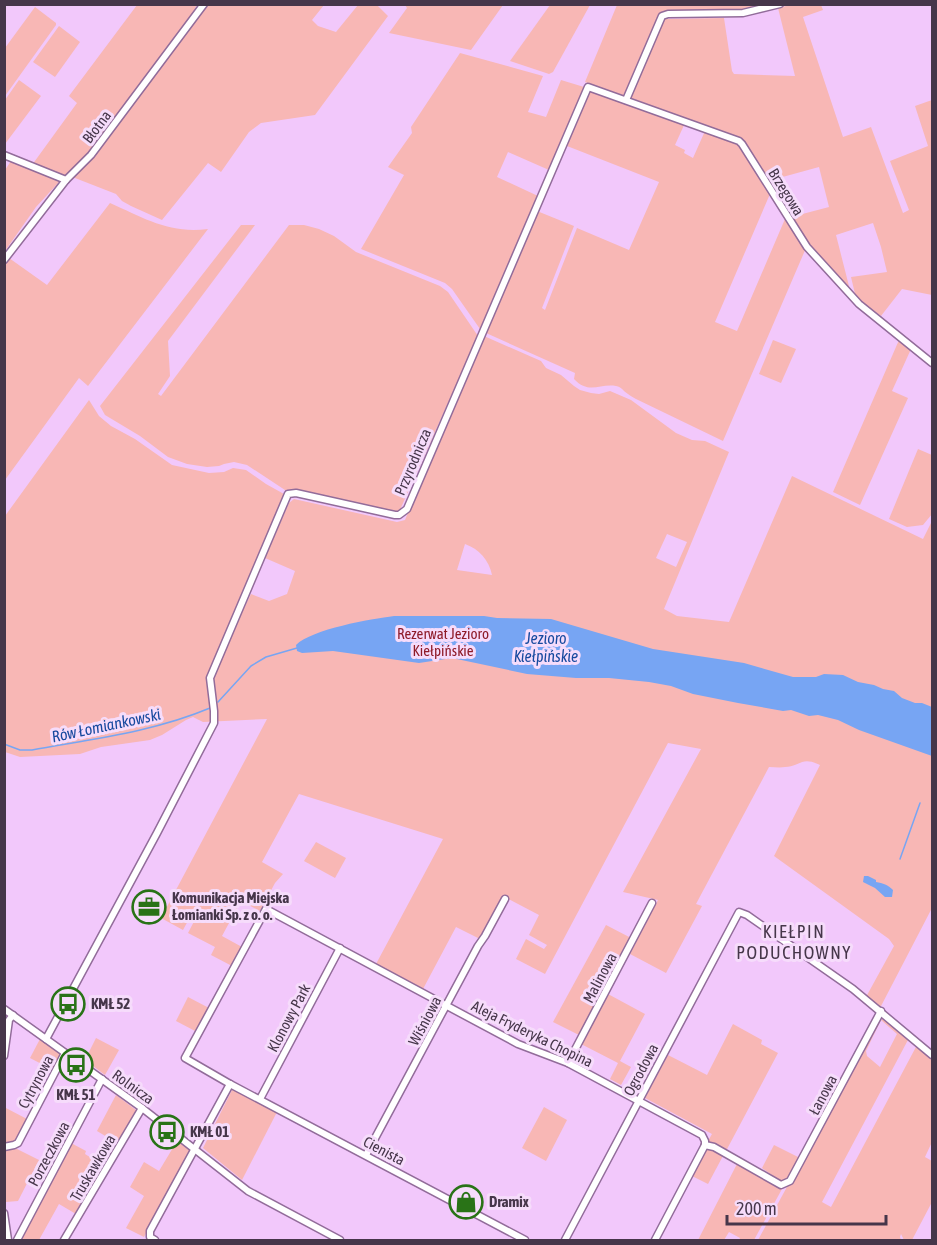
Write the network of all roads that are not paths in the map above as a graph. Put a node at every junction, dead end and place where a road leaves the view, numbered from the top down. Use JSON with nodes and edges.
{"nodes":[{"id":1,"x":204,"y":4,"type":"edge"},
{"id":2,"x":780,"y":4,"type":"edge"},
{"id":3,"x":588,"y":87,"type":"joint"},
{"id":4,"x":626,"y":100,"type":"junction"},
{"id":5,"x":4,"y":155,"type":"edge"},
{"id":6,"x":66,"y":180,"type":"junction"},
{"id":7,"x":4,"y":260,"type":"edge"},
{"id":8,"x":933,"y":363,"type":"edge"},
{"id":9,"x":505,"y":899,"type":"dead end"},
{"id":10,"x":652,"y":903,"type":"dead end"},
{"id":11,"x":266,"y":909,"type":"joint"},
{"id":12,"x":340,"y":948,"type":"junction"},
{"id":13,"x":446,"y":1006,"type":"junction"},
{"id":14,"x":4,"y":1009,"type":"edge"},
{"id":15,"x":881,"y":1011,"type":"junction"},
{"id":16,"x":13,"y":1015,"type":"junction"},
{"id":17,"x":46,"y":1039,"type":"junction"},
{"id":18,"x":65,"y":1053,"type":"junction"},
{"id":19,"x":933,"y":1055,"type":"edge"},
{"id":20,"x":4,"y":1056,"type":"edge"},
{"id":21,"x":568,"y":1063,"type":"junction"},
{"id":22,"x":102,"y":1079,"type":"junction"},
{"id":23,"x":230,"y":1084,"type":"junction"},
{"id":24,"x":260,"y":1099,"type":"junction"},
{"id":25,"x":638,"y":1101,"type":"junction"},
{"id":26,"x":142,"y":1107,"type":"junction"},
{"id":27,"x":705,"y":1145,"type":"junction"},
{"id":28,"x":4,"y":1147,"type":"edge"},
{"id":29,"x":195,"y":1148,"type":"junction"},
{"id":30,"x":366,"y":1155,"type":"junction"},
{"id":31,"x":781,"y":1185,"type":"joint"},
{"id":32,"x":4,"y":1213,"type":"edge"},
{"id":33,"x":8,"y":1240,"type":"edge"},
{"id":34,"x":16,"y":1240,"type":"edge"},
{"id":35,"x":64,"y":1240,"type":"edge"},
{"id":36,"x":155,"y":1240,"type":"edge"},
{"id":37,"x":340,"y":1240,"type":"edge"},
{"id":38,"x":525,"y":1240,"type":"edge"},
{"id":39,"x":565,"y":1240,"type":"edge"},
{"id":40,"x":655,"y":1240,"type":"edge"}],
"edges":[{"from":1,"to":6,"type":"street","name":"Błotna"},
{"from":2,"to":4,"type":"street"},
{"from":3,"to":4,"type":"street","name":"Brzegowa"},
{"from":3,"to":17,"type":"street","name":"Przyrodnicza"},
{"from":4,"to":8,"type":"street","name":"Brzegowa"},
{"from":5,"to":6,"type":"street"},
{"from":6,"to":7,"type":"street","name":"Błotna"},
{"from":9,"to":13,"type":"street","name":"Wiśniowa"},
{"from":10,"to":21,"type":"street","name":"Malinowa"},
{"from":11,"to":12,"type":"street","name":"Aleja Fryderyka Chopina"},
{"from":11,"to":23,"type":"street","name":"Cienista"},
{"from":12,"to":13,"type":"street","name":"Aleja Fryderyka Chopina"},
{"from":12,"to":24,"type":"street","name":"Klonowy Park"},
{"from":13,"to":21,"type":"street","name":"Aleja Fryderyka Chopina"},
{"from":13,"to":30,"type":"street","name":"Wiśniowa"},
{"from":14,"to":16,"type":"street","name":"Rolnicza"},
{"from":15,"to":19,"type":"street"},
{"from":15,"to":25,"type":"street","name":"Ogrodowa"},
{"from":15,"to":31,"type":"street","name":"Łanowa"},
{"from":16,"to":17,"type":"street","name":"Rolnicza"},
{"from":16,"to":20,"type":"street"},
{"from":17,"to":18,"type":"street","name":"Rolnicza"},
{"from":18,"to":22,"type":"street","name":"Rolnicza"},
{"from":18,"to":28,"type":"street","name":"Cytrynowa"},
{"from":21,"to":25,"type":"street","name":"Aleja Fryderyka Chopina"},
{"from":22,"to":26,"type":"street","name":"Rolnicza"},
{"from":22,"to":34,"type":"street","name":"Porzeczkowa"},
{"from":23,"to":24,"type":"street","name":"Cienista"},
{"from":23,"to":29,"type":"street"},
{"from":24,"to":30,"type":"street","name":"Cienista"},
{"from":25,"to":27,"type":"street","name":"Aleja Fryderyka Chopina"},
{"from":25,"to":39,"type":"street","name":"Ogrodowa"},
{"from":26,"to":29,"type":"street","name":"Rolnicza"},
{"from":26,"to":35,"type":"street","name":"Truskawkowa"},
{"from":27,"to":31,"type":"street","name":"Aleja Fryderyka Chopina"},
{"from":27,"to":40,"type":"street"},
{"from":29,"to":36,"type":"street"},
{"from":29,"to":37,"type":"street","name":"Rolnicza"},
{"from":30,"to":38,"type":"street","name":"Cienista"},
{"from":32,"to":33,"type":"street"}]}
